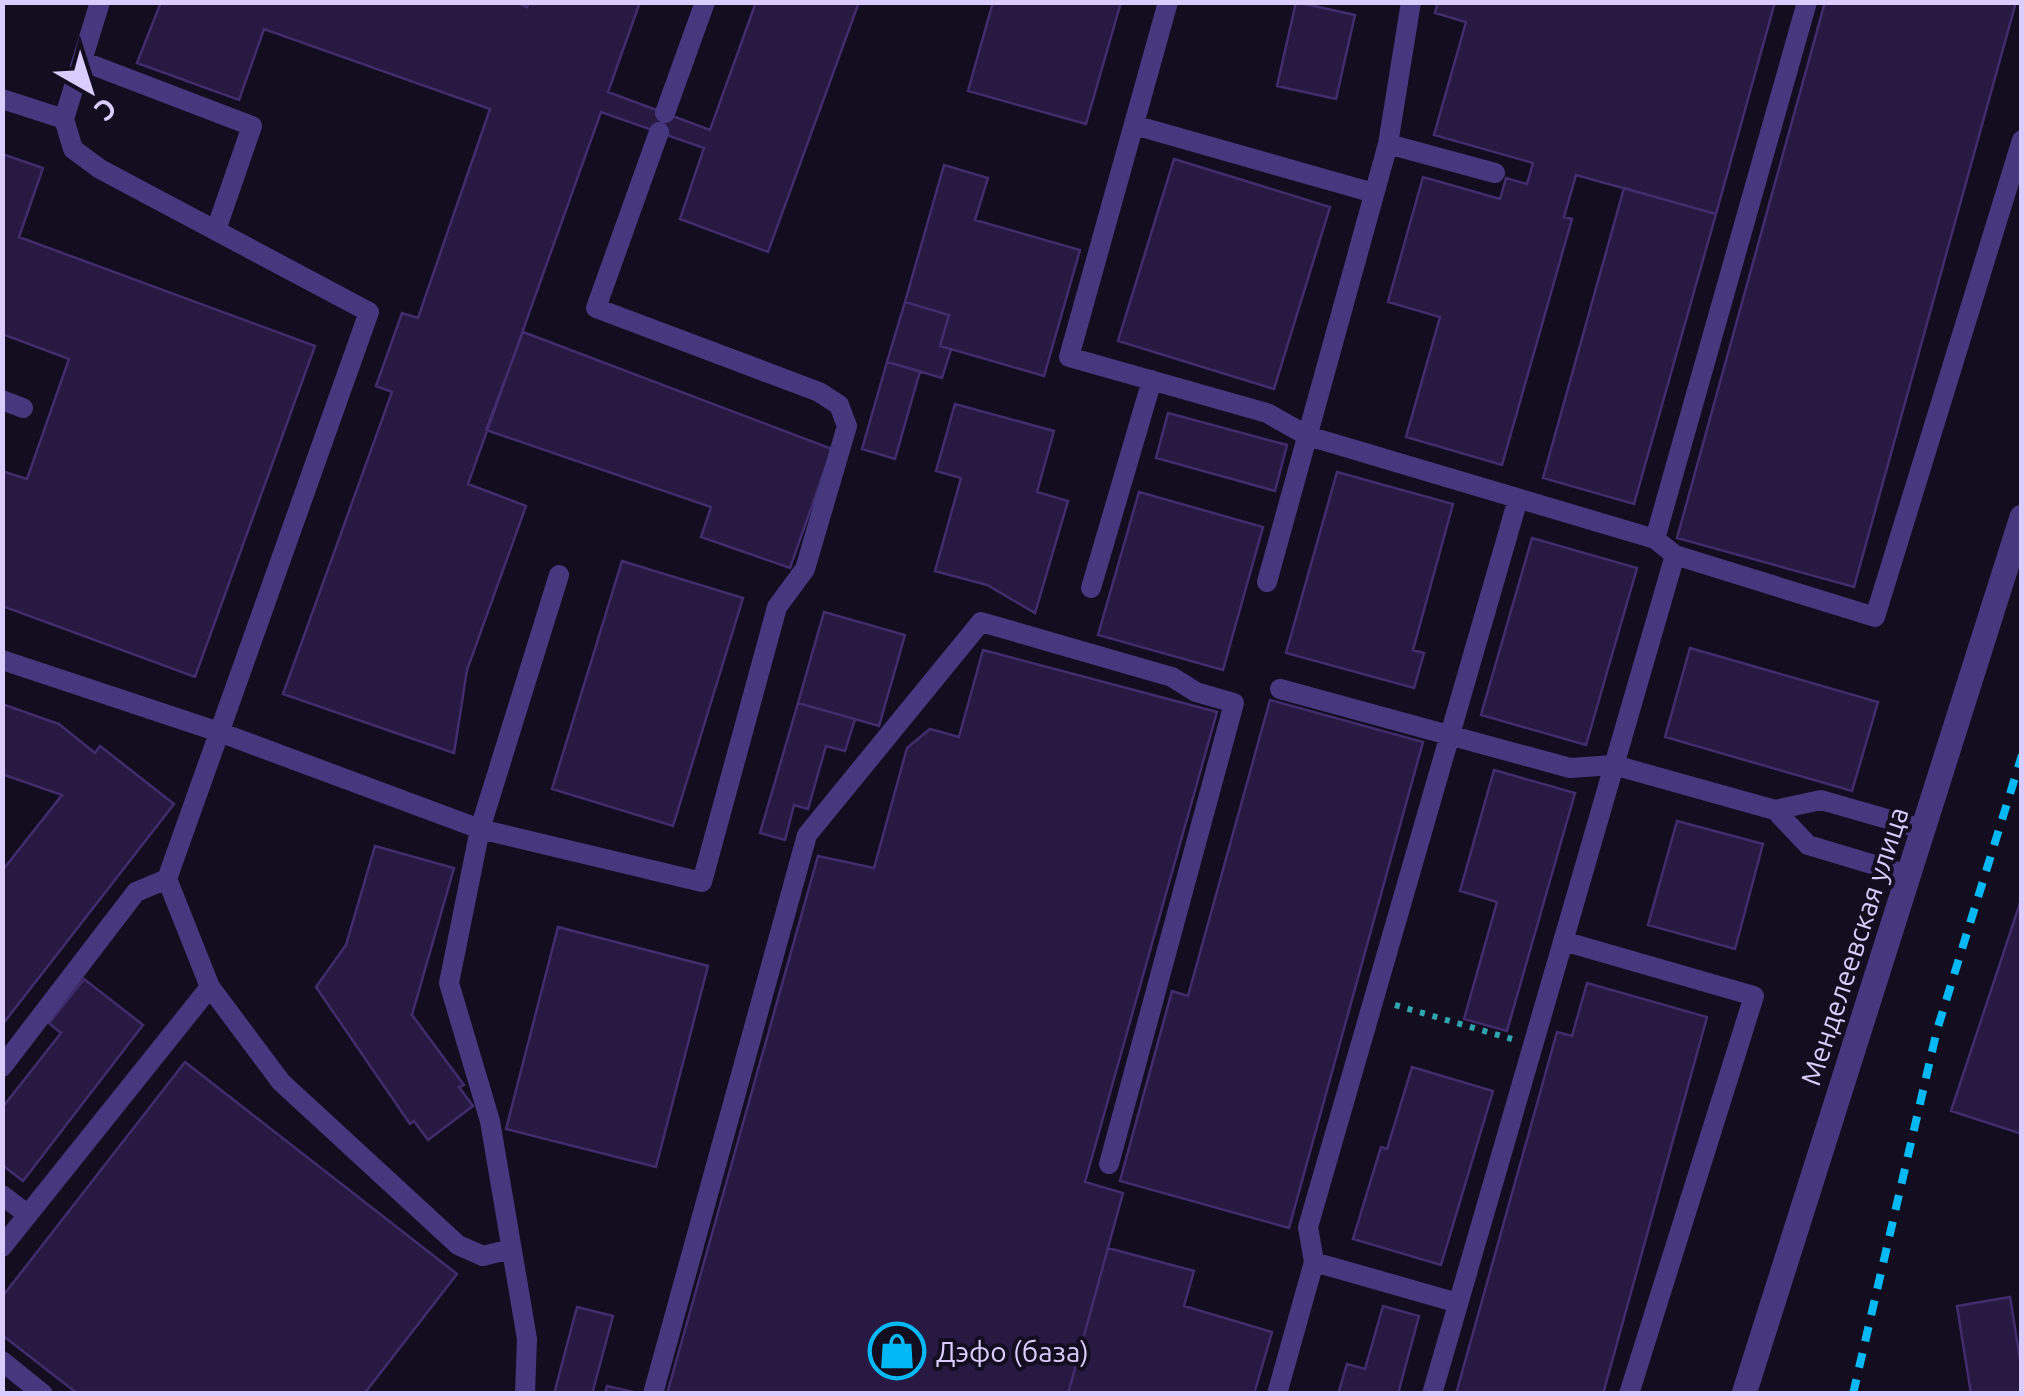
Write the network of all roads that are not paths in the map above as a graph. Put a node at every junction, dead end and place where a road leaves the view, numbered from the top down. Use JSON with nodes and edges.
{"nodes":[{"id":1,"x":100,"y":2,"type":"edge"},
{"id":2,"x":705,"y":2,"type":"edge"},
{"id":3,"x":1168,"y":2,"type":"edge"},
{"id":4,"x":1807,"y":2,"type":"edge"},
{"id":5,"x":1407,"y":3,"type":"edge"},
{"id":6,"x":82,"y":60,"type":"junction"},
{"id":7,"x":2,"y":99,"type":"edge"},
{"id":8,"x":64,"y":119,"type":"junction"},
{"id":9,"x":1134,"y":125,"type":"junction"},
{"id":10,"x":2022,"y":140,"type":"edge"},
{"id":11,"x":1388,"y":144,"type":"junction"},
{"id":12,"x":1495,"y":173,"type":"dead end"},
{"id":13,"x":1374,"y":194,"type":"junction"},
{"id":14,"x":216,"y":230,"type":"junction"},
{"id":15,"x":1152,"y":380,"type":"junction"},
{"id":16,"x":2,"y":400,"type":"edge"},
{"id":17,"x":23,"y":408,"type":"dead end"},
{"id":18,"x":1308,"y":436,"type":"junction"},
{"id":19,"x":1518,"y":498,"type":"junction"},
{"id":20,"x":2022,"y":517,"type":"edge"},
{"id":21,"x":1655,"y":539,"type":"junction"},
{"id":22,"x":1674,"y":555,"type":"junction"},
{"id":23,"x":559,"y":575,"type":"dead end"},
{"id":24,"x":1267,"y":582,"type":"dead end"},
{"id":25,"x":1091,"y":588,"type":"dead end"},
{"id":26,"x":2,"y":660,"type":"edge"},
{"id":27,"x":1280,"y":689,"type":"dead end"},
{"id":28,"x":219,"y":732,"type":"junction"},
{"id":29,"x":1450,"y":736,"type":"junction"},
{"id":30,"x":1614,"y":765,"type":"junction"},
{"id":31,"x":1775,"y":810,"type":"junction"},
{"id":32,"x":480,"y":828,"type":"junction"},
{"id":33,"x":1922,"y":829,"type":"junction"},
{"id":34,"x":1908,"y":875,"type":"junction"},
{"id":35,"x":167,"y":880,"type":"junction"},
{"id":36,"x":1563,"y":941,"type":"junction"},
{"id":37,"x":210,"y":987,"type":"junction"},
{"id":38,"x":2,"y":1067,"type":"edge"},
{"id":39,"x":1109,"y":1164,"type":"dead end"},
{"id":40,"x":2,"y":1196,"type":"edge"},
{"id":41,"x":28,"y":1215,"type":"junction"},
{"id":42,"x":2,"y":1247,"type":"edge"},
{"id":43,"x":512,"y":1249,"type":"junction"},
{"id":44,"x":1314,"y":1262,"type":"junction"},
{"id":45,"x":1458,"y":1303,"type":"junction"},
{"id":46,"x":2,"y":1362,"type":"edge"},
{"id":47,"x":43,"y":1394,"type":"edge"},
{"id":48,"x":525,"y":1394,"type":"edge"},
{"id":49,"x":653,"y":1394,"type":"edge"},
{"id":50,"x":1277,"y":1394,"type":"edge"},
{"id":51,"x":1432,"y":1394,"type":"edge"},
{"id":52,"x":1628,"y":1394,"type":"edge"},
{"id":53,"x":1744,"y":1394,"type":"edge"}],
"edges":[{"from":1,"to":6,"type":"lane"},
{"from":2,"to":32,"type":"lane"},
{"from":3,"to":9,"type":"lane"},
{"from":4,"to":21,"type":"lane"},
{"from":5,"to":11,"type":"lane"},
{"from":6,"to":8,"type":"lane"},
{"from":6,"to":14,"type":"lane"},
{"from":7,"to":8,"type":"lane"},
{"from":8,"to":14,"type":"lane"},
{"from":9,"to":13,"type":"lane"},
{"from":9,"to":15,"type":"lane"},
{"from":10,"to":22,"type":"lane"},
{"from":11,"to":12,"type":"lane"},
{"from":11,"to":13,"type":"lane"},
{"from":13,"to":18,"type":"lane"},
{"from":14,"to":28,"type":"lane"},
{"from":15,"to":18,"type":"lane"},
{"from":15,"to":25,"type":"lane"},
{"from":16,"to":17,"type":"lane"},
{"from":18,"to":19,"type":"lane"},
{"from":18,"to":24,"type":"lane"},
{"from":19,"to":21,"type":"lane"},
{"from":19,"to":29,"type":"lane"},
{"from":20,"to":33,"type":"street","name":"Менделеевская улица"},
{"from":21,"to":22,"type":"lane"},
{"from":22,"to":30,"type":"lane"},
{"from":23,"to":32,"type":"lane"},
{"from":26,"to":28,"type":"lane"},
{"from":27,"to":29,"type":"lane"},
{"from":28,"to":32,"type":"lane"},
{"from":28,"to":35,"type":"lane"},
{"from":29,"to":30,"type":"lane"},
{"from":29,"to":44,"type":"lane"},
{"from":30,"to":31,"type":"lane"},
{"from":30,"to":36,"type":"lane"},
{"from":31,"to":33,"type":"lane"},
{"from":31,"to":34,"type":"lane"},
{"from":32,"to":43,"type":"lane"},
{"from":33,"to":34,"type":"street","name":"Менделеевская улица"},
{"from":34,"to":53,"type":"street","name":"Менделеевская улица"},
{"from":35,"to":37,"type":"lane"},
{"from":35,"to":38,"type":"lane"},
{"from":36,"to":45,"type":"lane"},
{"from":36,"to":52,"type":"lane"},
{"from":37,"to":41,"type":"lane"},
{"from":37,"to":43,"type":"lane"},
{"from":39,"to":49,"type":"lane"},
{"from":40,"to":41,"type":"lane"},
{"from":41,"to":42,"type":"lane"},
{"from":43,"to":48,"type":"lane"},
{"from":44,"to":45,"type":"lane"},
{"from":44,"to":50,"type":"lane"},
{"from":45,"to":51,"type":"lane"},
{"from":46,"to":47,"type":"lane"}]}
